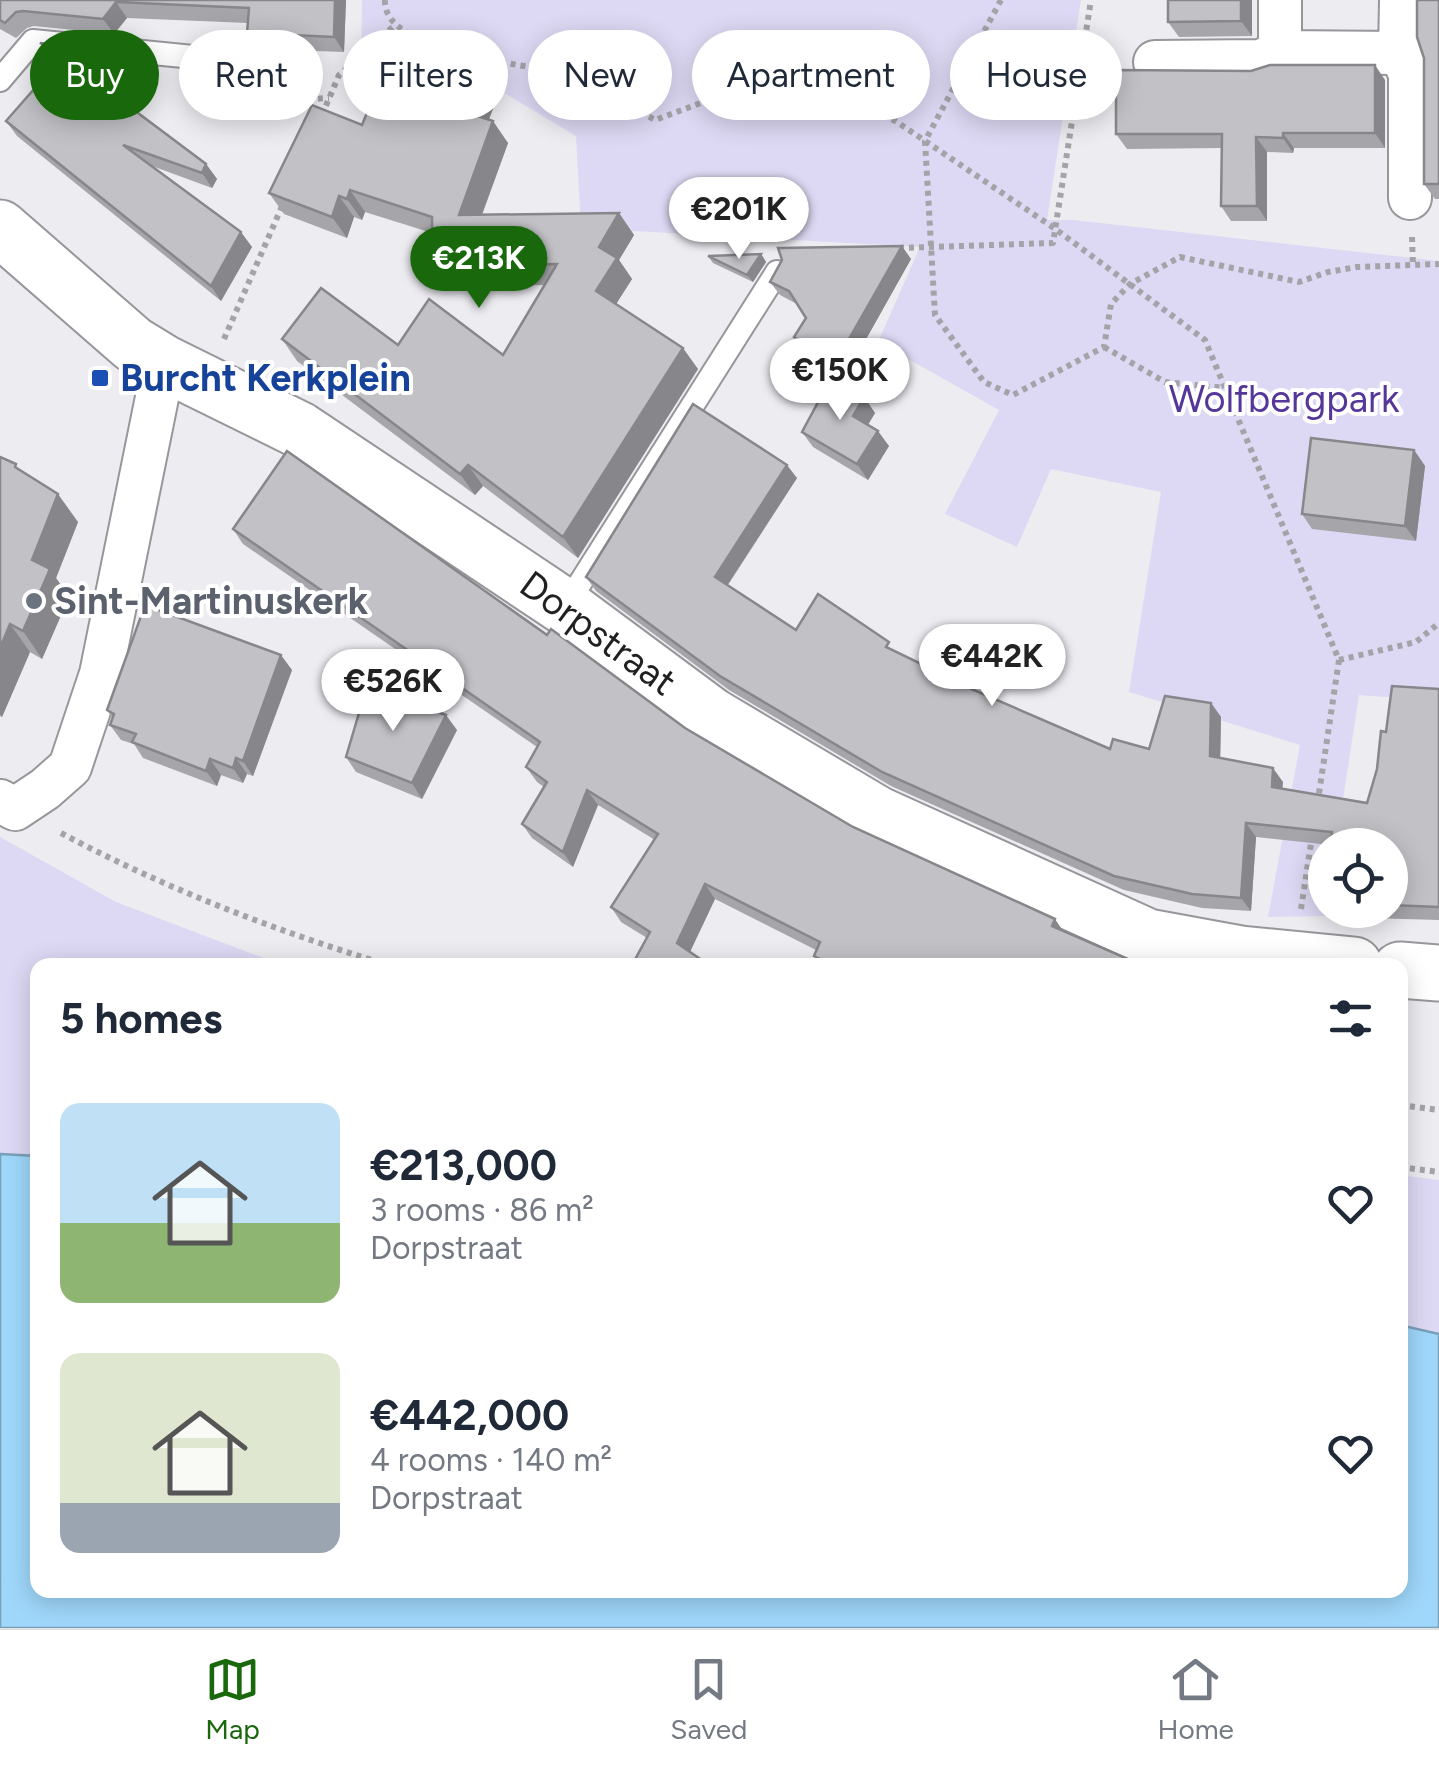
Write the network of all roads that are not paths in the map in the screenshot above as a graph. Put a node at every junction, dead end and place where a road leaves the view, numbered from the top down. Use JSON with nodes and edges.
{"nodes":[{"id":1,"x":1280,"y":0,"type":"edge"},
{"id":2,"x":1401,"y":0,"type":"edge"},
{"id":3,"x":1280,"y":52,"type":"junction"},
{"id":4,"x":1400,"y":53,"type":"junction"},
{"id":5,"x":179,"y":56,"type":"edge"},
{"id":6,"x":192,"y":57,"type":"joint"},
{"id":7,"x":1155,"y":62,"type":"dead end"},
{"id":8,"x":0,"y":80,"type":"edge"},
{"id":9,"x":1410,"y":198,"type":"dead end"},
{"id":10,"x":0,"y":228,"type":"edge"},
{"id":11,"x":776,"y":272,"type":"edge"},
{"id":12,"x":185,"y":373,"type":"junction"},
{"id":13,"x":565,"y":607,"type":"junction"},
{"id":14,"x":8,"y":805,"type":"edge"},
{"id":15,"x":1278,"y":958,"type":"edge"},
{"id":16,"x":1408,"y":971,"type":"edge"},
{"id":17,"x":1439,"y":974,"type":"edge"}],
"edges":[{"from":1,"to":3,"type":"street"},
{"from":2,"to":4,"type":"street"},
{"from":3,"to":4,"type":"street"},
{"from":3,"to":7,"type":"street"},
{"from":4,"to":9,"type":"street"},
{"from":5,"to":8,"type":"lane"},
{"from":6,"to":6,"type":"lane"},
{"from":10,"to":12,"type":"street","name":"Dorpstraat"},
{"from":11,"to":13,"type":"lane"},
{"from":12,"to":13,"type":"street","name":"Dorpstraat"},
{"from":12,"to":14,"type":"street"},
{"from":13,"to":15,"type":"street","name":"Dorpstraat"},
{"from":16,"to":17,"type":"street"}]}
